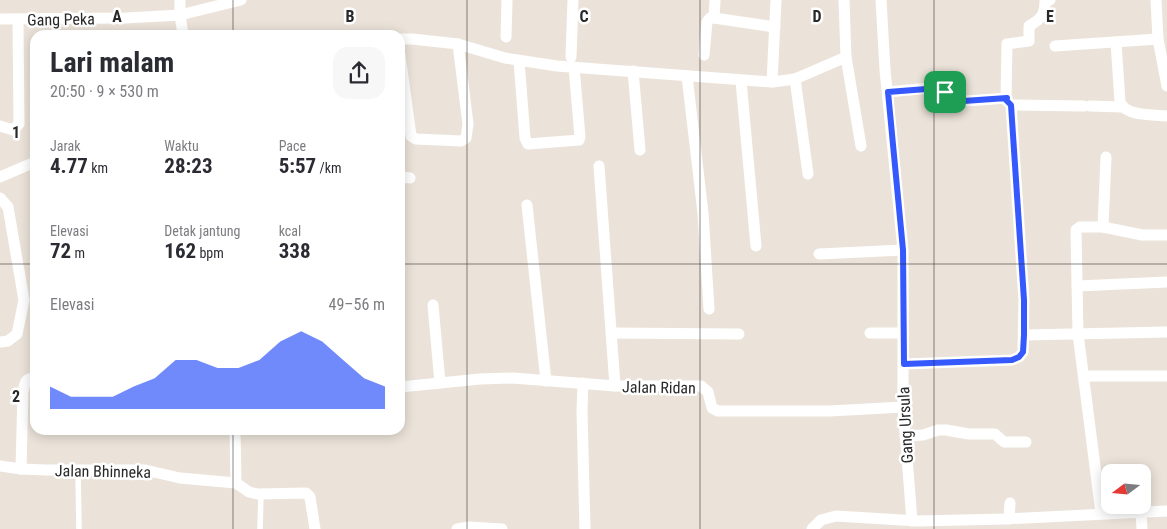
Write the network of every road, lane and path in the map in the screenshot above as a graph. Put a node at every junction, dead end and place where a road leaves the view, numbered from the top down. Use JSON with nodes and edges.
{"nodes":[{"id":1,"x":180,"y":0,"type":"edge"},
{"id":2,"x":241,"y":0,"type":"edge"},
{"id":3,"x":506,"y":0,"type":"edge"},
{"id":4,"x":574,"y":0,"type":"edge"},
{"id":5,"x":715,"y":0,"type":"edge"},
{"id":6,"x":776,"y":0,"type":"edge"},
{"id":7,"x":844,"y":0,"type":"edge"},
{"id":8,"x":881,"y":0,"type":"edge"},
{"id":9,"x":1050,"y":0,"type":"edge"},
{"id":10,"x":1156,"y":0,"type":"edge"},
{"id":11,"x":180,"y":15,"type":"junction"},
{"id":12,"x":714,"y":18,"type":"junction"},
{"id":13,"x":0,"y":20,"type":"edge"},
{"id":14,"x":18,"y":20,"type":"junction"},
{"id":15,"x":775,"y":28,"type":"junction"},
{"id":16,"x":182,"y":30,"type":"edge"},
{"id":17,"x":506,"y":37,"type":"dead end"},
{"id":18,"x":405,"y":39,"type":"edge"},
{"id":19,"x":1158,"y":39,"type":"junction"},
{"id":20,"x":1116,"y":42,"type":"junction"},
{"id":21,"x":458,"y":44,"type":"junction"},
{"id":22,"x":1055,"y":46,"type":"dead end"},
{"id":23,"x":704,"y":55,"type":"dead end"},
{"id":24,"x":846,"y":57,"type":"junction"},
{"id":25,"x":519,"y":61,"type":"junction"},
{"id":26,"x":572,"y":62,"type":"junction"},
{"id":27,"x":633,"y":71,"type":"junction"},
{"id":28,"x":687,"y":76,"type":"junction"},
{"id":29,"x":795,"y":79,"type":"junction"},
{"id":30,"x":741,"y":81,"type":"junction"},
{"id":31,"x":772,"y":82,"type":"junction"},
{"id":32,"x":1167,"y":86,"type":"edge"},
{"id":33,"x":405,"y":92,"type":"edge"},
{"id":34,"x":888,"y":92,"type":"junction"},
{"id":35,"x":1009,"y":102,"type":"junction"},
{"id":36,"x":1122,"y":107,"type":"junction"},
{"id":37,"x":1167,"y":116,"type":"edge"},
{"id":38,"x":0,"y":126,"type":"edge"},
{"id":39,"x":861,"y":146,"type":"dead end"},
{"id":40,"x":640,"y":150,"type":"dead end"},
{"id":41,"x":1106,"y":157,"type":"dead end"},
{"id":42,"x":30,"y":164,"type":"edge"},
{"id":43,"x":599,"y":166,"type":"dead end"},
{"id":44,"x":808,"y":174,"type":"dead end"},
{"id":45,"x":0,"y":177,"type":"edge"},
{"id":46,"x":0,"y":198,"type":"edge"},
{"id":47,"x":527,"y":205,"type":"dead end"},
{"id":48,"x":1103,"y":227,"type":"junction"},
{"id":49,"x":1167,"y":235,"type":"edge"},
{"id":50,"x":756,"y":246,"type":"dead end"},
{"id":51,"x":903,"y":250,"type":"junction"},
{"id":52,"x":819,"y":254,"type":"dead end"},
{"id":53,"x":1167,"y":282,"type":"edge"},
{"id":54,"x":1078,"y":286,"type":"junction"},
{"id":55,"x":29,"y":300,"type":"edge"},
{"id":56,"x":433,"y":305,"type":"dead end"},
{"id":57,"x":709,"y":309,"type":"dead end"},
{"id":58,"x":1167,"y":332,"type":"edge"},
{"id":59,"x":611,"y":333,"type":"junction"},
{"id":60,"x":870,"y":333,"type":"dead end"},
{"id":61,"x":903,"y":333,"type":"junction"},
{"id":62,"x":740,"y":334,"type":"dead end"},
{"id":63,"x":1078,"y":334,"type":"junction"},
{"id":64,"x":1024,"y":335,"type":"junction"},
{"id":65,"x":0,"y":342,"type":"edge"},
{"id":66,"x":904,"y":364,"type":"junction"},
{"id":67,"x":1084,"y":376,"type":"junction"},
{"id":68,"x":1167,"y":376,"type":"edge"},
{"id":69,"x":30,"y":378,"type":"edge"},
{"id":70,"x":546,"y":381,"type":"junction"},
{"id":71,"x":583,"y":382,"type":"junction"},
{"id":72,"x":440,"y":383,"type":"junction"},
{"id":73,"x":405,"y":386,"type":"edge"},
{"id":74,"x":615,"y":386,"type":"junction"},
{"id":75,"x":902,"y":407,"type":"junction"},
{"id":76,"x":235,"y":435,"type":"edge"},
{"id":77,"x":905,"y":436,"type":"junction"},
{"id":78,"x":1026,"y":442,"type":"dead end"},
{"id":79,"x":0,"y":466,"type":"edge"},
{"id":80,"x":21,"y":469,"type":"junction"},
{"id":81,"x":78,"y":470,"type":"junction"},
{"id":82,"x":236,"y":483,"type":"junction"},
{"id":83,"x":261,"y":494,"type":"junction"},
{"id":84,"x":1010,"y":503,"type":"dead end"},
{"id":85,"x":1167,"y":511,"type":"edge"},
{"id":86,"x":1151,"y":512,"type":"edge"},
{"id":87,"x":1101,"y":513,"type":"joint"},
{"id":88,"x":1141,"y":514,"type":"edge"},
{"id":89,"x":1009,"y":518,"type":"junction"},
{"id":90,"x":1028,"y":523,"type":"edge"},
{"id":91,"x":916,"y":524,"type":"edge"},
{"id":92,"x":79,"y":529,"type":"edge"},
{"id":93,"x":260,"y":529,"type":"edge"},
{"id":94,"x":315,"y":529,"type":"edge"},
{"id":95,"x":457,"y":529,"type":"edge"},
{"id":96,"x":502,"y":529,"type":"edge"},
{"id":97,"x":585,"y":529,"type":"edge"},
{"id":98,"x":812,"y":529,"type":"edge"},
{"id":99,"x":1142,"y":529,"type":"edge"}],
"edges":[{"from":1,"to":11,"type":"street"},
{"from":2,"to":11,"type":"street","name":"Gang Peka"},
{"from":3,"to":17,"type":"street"},
{"from":4,"to":26,"type":"street"},
{"from":5,"to":12,"type":"street"},
{"from":6,"to":15,"type":"street"},
{"from":7,"to":24,"type":"street"},
{"from":8,"to":34,"type":"street","name":"Gang Ursula"},
{"from":9,"to":35,"type":"street"},
{"from":10,"to":19,"type":"street"},
{"from":11,"to":14,"type":"street","name":"Gang Peka"},
{"from":11,"to":16,"type":"street"},
{"from":12,"to":15,"type":"street"},
{"from":12,"to":23,"type":"street"},
{"from":13,"to":14,"type":"street","name":"Gang Peka"},
{"from":14,"to":38,"type":"street"},
{"from":15,"to":31,"type":"street"},
{"from":18,"to":21,"type":"street"},
{"from":19,"to":20,"type":"street"},
{"from":19,"to":32,"type":"street"},
{"from":20,"to":22,"type":"street"},
{"from":20,"to":36,"type":"street"},
{"from":21,"to":25,"type":"street"},
{"from":21,"to":33,"type":"street"},
{"from":24,"to":29,"type":"street"},
{"from":24,"to":39,"type":"street"},
{"from":25,"to":26,"type":"street"},
{"from":25,"to":26,"type":"street"},
{"from":26,"to":27,"type":"street"},
{"from":27,"to":28,"type":"street"},
{"from":27,"to":40,"type":"street"},
{"from":28,"to":30,"type":"street"},
{"from":28,"to":57,"type":"street"},
{"from":29,"to":31,"type":"street"},
{"from":29,"to":44,"type":"street"},
{"from":30,"to":31,"type":"street"},
{"from":30,"to":50,"type":"street"},
{"from":34,"to":35,"type":"street"},
{"from":34,"to":51,"type":"street","name":"Gang Ursula"},
{"from":35,"to":36,"type":"street"},
{"from":35,"to":64,"type":"street"},
{"from":36,"to":37,"type":"street"},
{"from":41,"to":48,"type":"street"},
{"from":42,"to":45,"type":"street"},
{"from":43,"to":59,"type":"street"},
{"from":46,"to":55,"type":"street"},
{"from":47,"to":70,"type":"street"},
{"from":48,"to":49,"type":"street"},
{"from":48,"to":54,"type":"street"},
{"from":51,"to":52,"type":"street"},
{"from":51,"to":61,"type":"street","name":"Gang Ursula"},
{"from":53,"to":54,"type":"street"},
{"from":54,"to":63,"type":"street"},
{"from":55,"to":65,"type":"street"},
{"from":56,"to":72,"type":"street"},
{"from":58,"to":63,"type":"street"},
{"from":59,"to":62,"type":"street"},
{"from":59,"to":74,"type":"street"},
{"from":60,"to":61,"type":"street"},
{"from":61,"to":66,"type":"street","name":"Gang Ursula"},
{"from":63,"to":64,"type":"street"},
{"from":63,"to":67,"type":"street"},
{"from":64,"to":66,"type":"street"},
{"from":66,"to":75,"type":"street","name":"Gang Ursula"},
{"from":67,"to":68,"type":"street"},
{"from":67,"to":87,"type":"street"},
{"from":69,"to":80,"type":"street"},
{"from":70,"to":71,"type":"street","name":"Jalan Ridan"},
{"from":70,"to":72,"type":"street","name":"Jalan Ridan"},
{"from":71,"to":74,"type":"street","name":"Jalan Ridan"},
{"from":71,"to":97,"type":"street"},
{"from":72,"to":73,"type":"street","name":"Jalan Ridan"},
{"from":74,"to":75,"type":"street","name":"Jalan Ridan"},
{"from":75,"to":77,"type":"street","name":"Gang Ursula"},
{"from":76,"to":82,"type":"street"},
{"from":77,"to":78,"type":"street"},
{"from":77,"to":91,"type":"street","name":"Gang Ursula"},
{"from":79,"to":80,"type":"street","name":"Jalan Bhinneka"},
{"from":80,"to":81,"type":"street","name":"Jalan Bhinneka"},
{"from":81,"to":82,"type":"street","name":"Jalan Bhinneka"},
{"from":81,"to":92,"type":"lane"},
{"from":82,"to":83,"type":"street"},
{"from":83,"to":93,"type":"lane"},
{"from":83,"to":94,"type":"street"},
{"from":84,"to":89,"type":"street"},
{"from":85,"to":86,"type":"street"},
{"from":87,"to":90,"type":"street"},
{"from":88,"to":99,"type":"street"},
{"from":89,"to":90,"type":"street"},
{"from":89,"to":91,"type":"street"},
{"from":91,"to":98,"type":"street"},
{"from":95,"to":96,"type":"street"}]}
